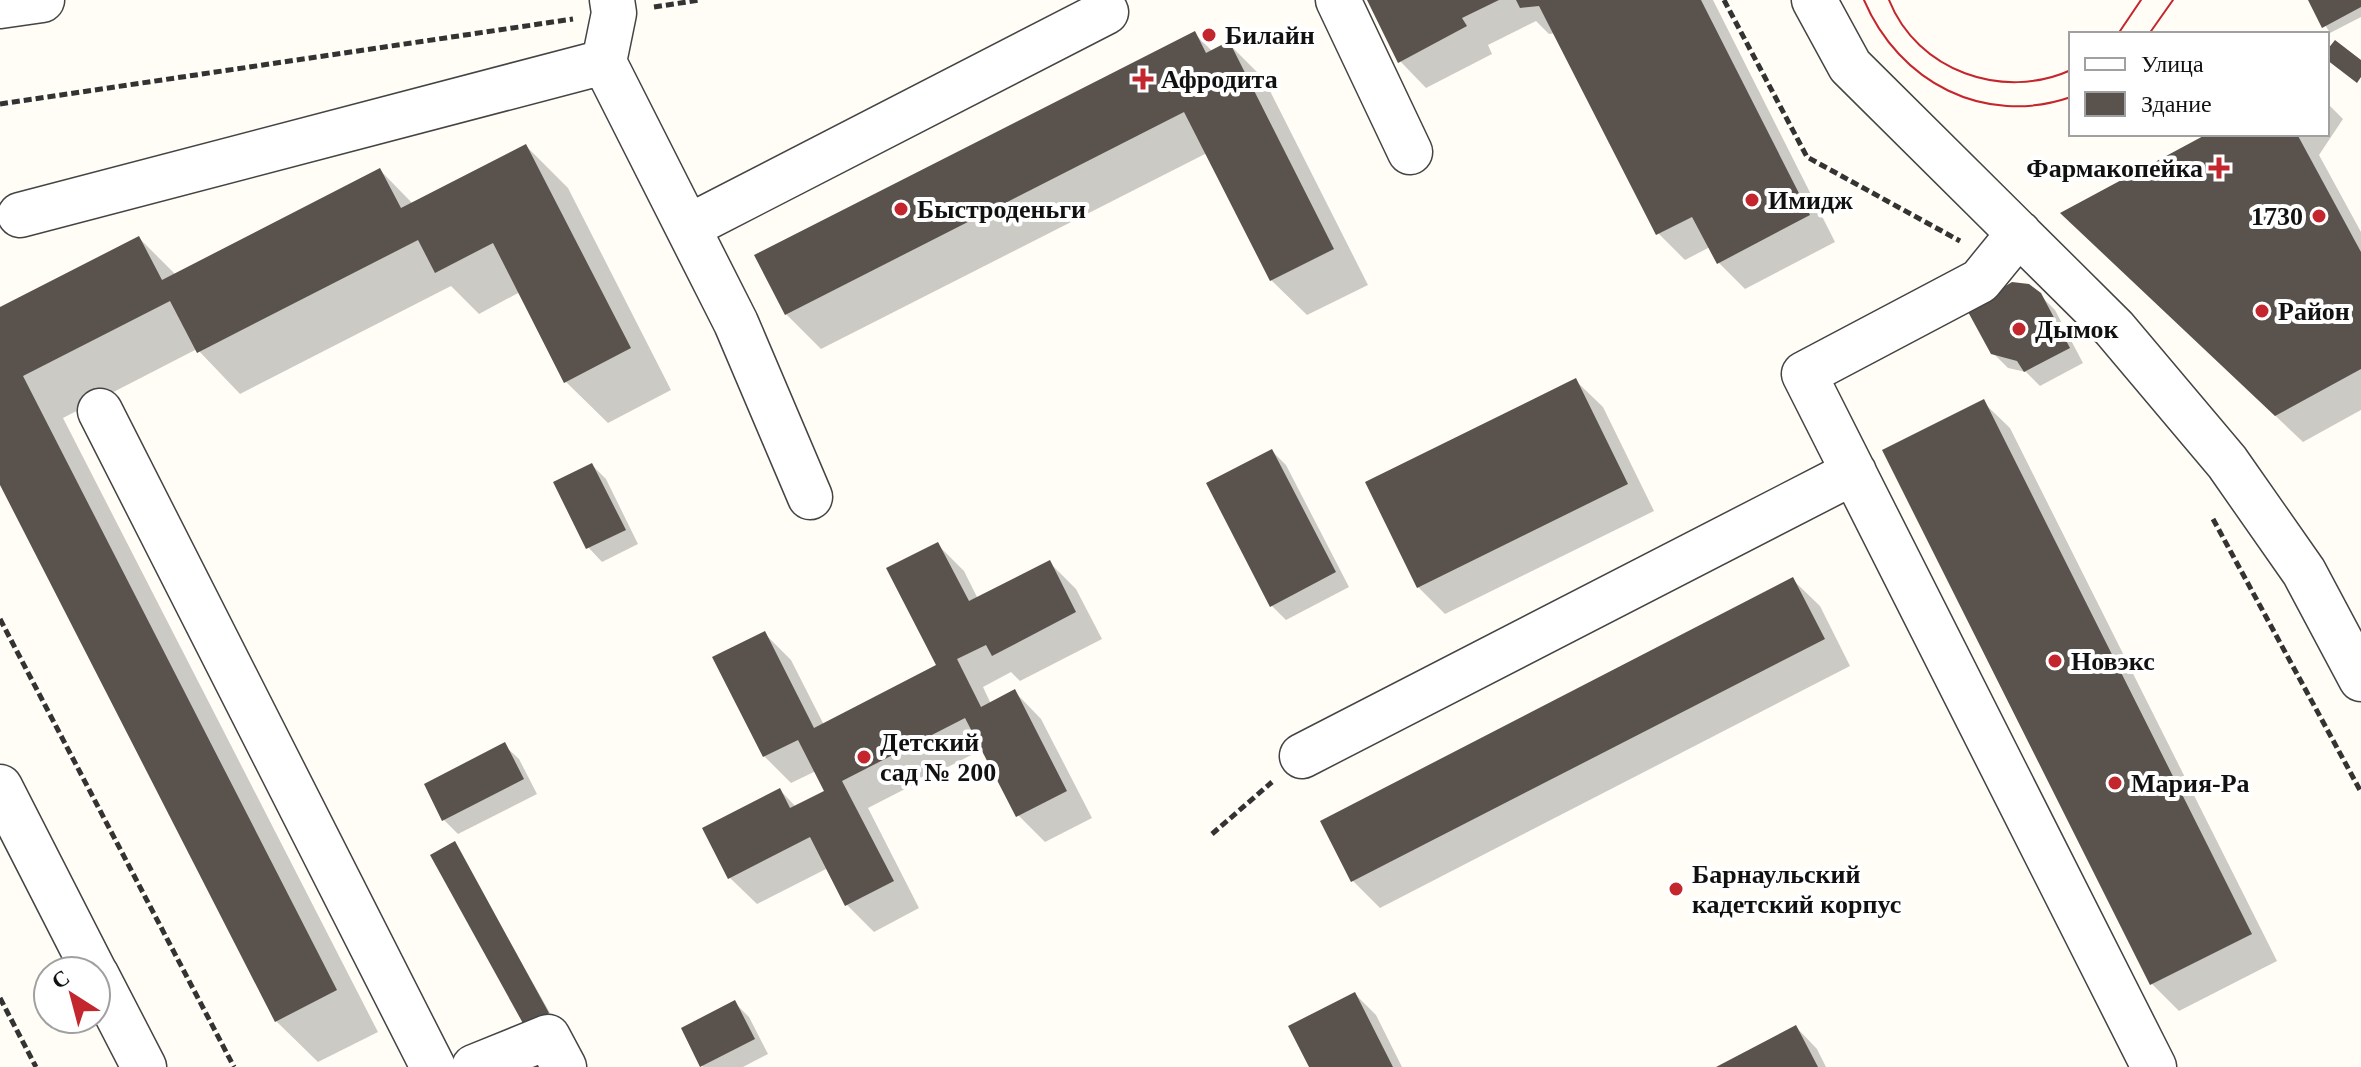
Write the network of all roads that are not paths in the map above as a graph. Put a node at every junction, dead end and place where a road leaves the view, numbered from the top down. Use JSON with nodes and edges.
{"nodes":[{"id":1,"x":42,"y":0,"type":"edge"},
{"id":2,"x":1338,"y":0,"type":"edge"},
{"id":3,"x":1814,"y":0,"type":"edge"},
{"id":4,"x":0,"y":6,"type":"edge"},
{"id":5,"x":613,"y":6,"type":"edge"},
{"id":6,"x":1106,"y":12,"type":"dead end"},
{"id":7,"x":604,"y":62,"type":"junction"},
{"id":8,"x":1410,"y":152,"type":"dead end"},
{"id":9,"x":20,"y":215,"type":"dead end"},
{"id":10,"x":688,"y":227,"type":"junction"},
{"id":11,"x":2012,"y":242,"type":"junction"},
{"id":12,"x":100,"y":411,"type":"dead end"},
{"id":13,"x":1854,"y":472,"type":"junction"},
{"id":14,"x":810,"y":497,"type":"dead end"},
{"id":15,"x":2361,"y":679,"type":"edge"},
{"id":16,"x":1302,"y":756,"type":"road end"},
{"id":17,"x":0,"y":787,"type":"edge"},
{"id":18,"x":86,"y":955,"type":"edge"},
{"id":19,"x":112,"y":1016,"type":"edge"},
{"id":20,"x":131,"y":1063,"type":"edge"},
{"id":21,"x":433,"y":1067,"type":"edge"},
{"id":22,"x":474,"y":1067,"type":"edge"},
{"id":23,"x":564,"y":1067,"type":"edge"},
{"id":24,"x":2154,"y":1067,"type":"edge"}],
"edges":[{"from":1,"to":4,"type":"street"},
{"from":2,"to":8,"type":"street"},
{"from":3,"to":11,"type":"street"},
{"from":5,"to":7,"type":"street"},
{"from":6,"to":10,"type":"street"},
{"from":7,"to":9,"type":"street"},
{"from":7,"to":10,"type":"street"},
{"from":10,"to":14,"type":"street"},
{"from":11,"to":13,"type":"street"},
{"from":11,"to":15,"type":"street"},
{"from":12,"to":21,"type":"street"},
{"from":13,"to":16,"type":"street"},
{"from":13,"to":24,"type":"street"},
{"from":17,"to":18,"type":"street"},
{"from":19,"to":20,"type":"street"},
{"from":22,"to":23,"type":"street"}]}
